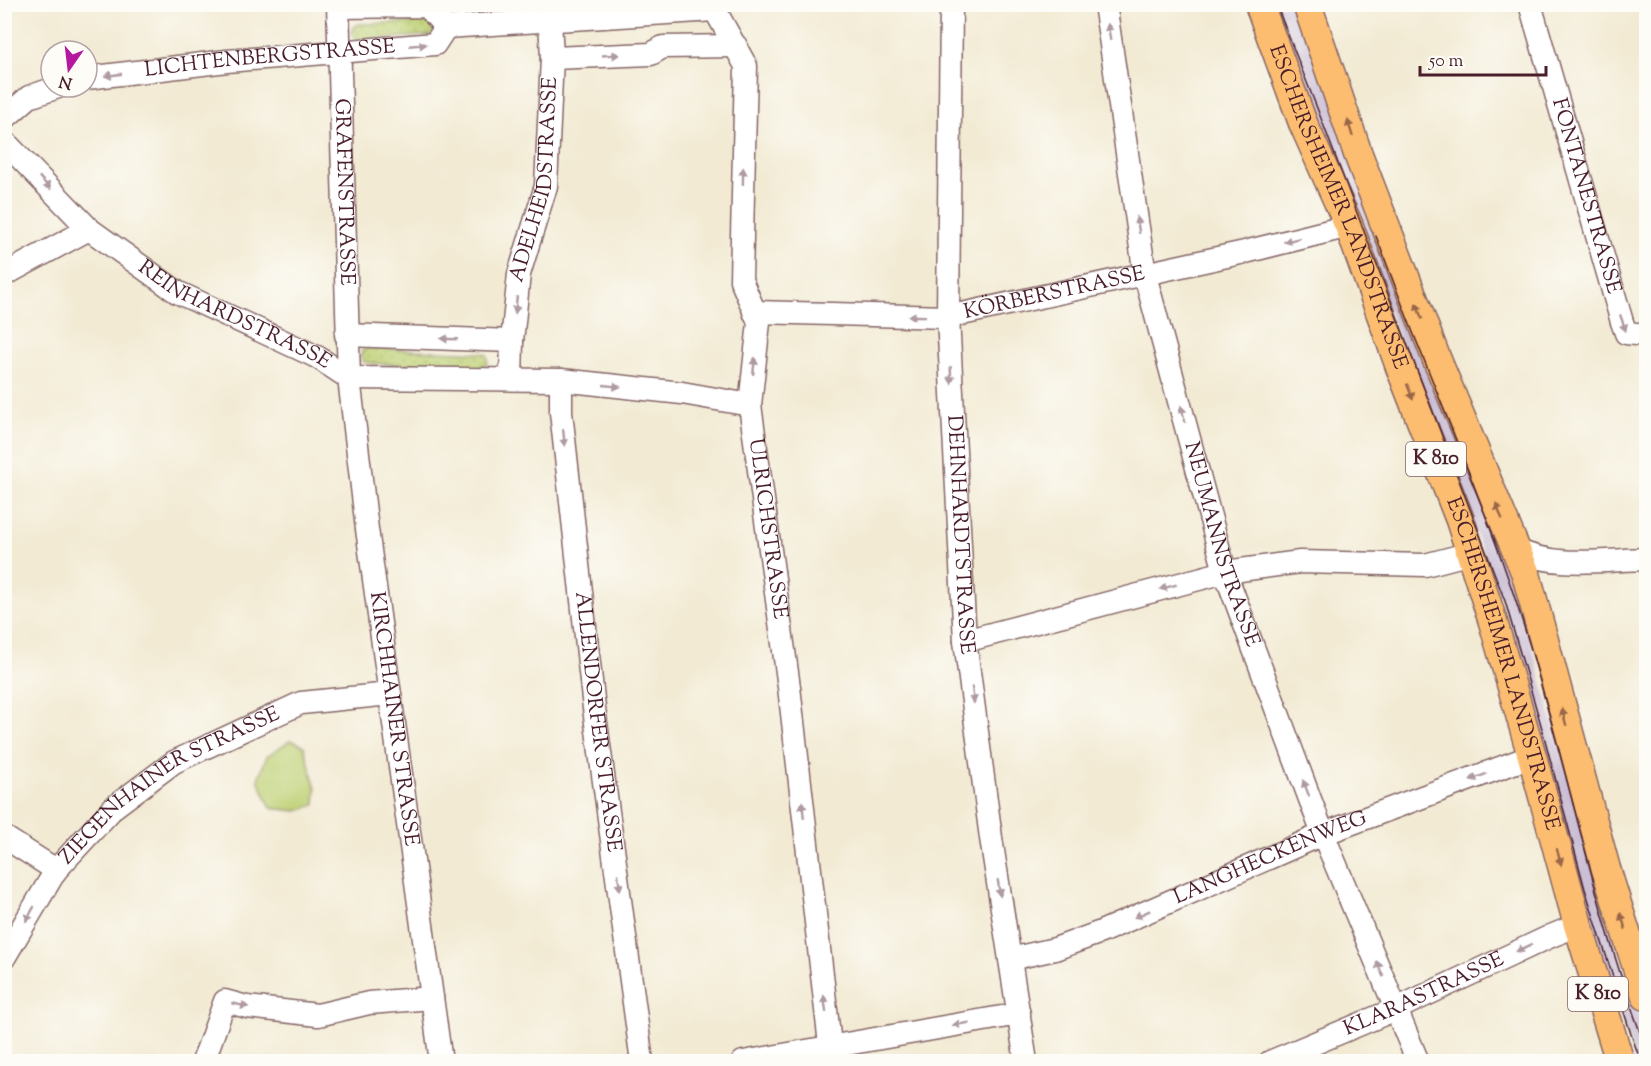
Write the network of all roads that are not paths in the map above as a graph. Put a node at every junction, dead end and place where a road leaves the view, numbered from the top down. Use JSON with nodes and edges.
{"nodes":[{"id":1,"x":951,"y":4,"type":"edge"},
{"id":2,"x":1105,"y":4,"type":"edge"},
{"id":3,"x":1259,"y":4,"type":"edge"},
{"id":4,"x":1307,"y":4,"type":"edge"},
{"id":5,"x":1530,"y":4,"type":"edge"},
{"id":6,"x":338,"y":6,"type":"edge"},
{"id":7,"x":715,"y":7,"type":"edge"},
{"id":8,"x":550,"y":20,"type":"junction"},
{"id":9,"x":446,"y":27,"type":"junction"},
{"id":10,"x":736,"y":46,"type":"junction"},
{"id":11,"x":339,"y":51,"type":"junction"},
{"id":12,"x":552,"y":58,"type":"junction"},
{"id":13,"x":99,"y":76,"type":"edge"},
{"id":14,"x":39,"y":94,"type":"edge"},
{"id":15,"x":4,"y":118,"type":"edge"},
{"id":16,"x":4,"y":141,"type":"edge"},
{"id":17,"x":1349,"y":226,"type":"junction"},
{"id":18,"x":89,"y":229,"type":"junction"},
{"id":19,"x":4,"y":275,"type":"edge"},
{"id":20,"x":1145,"y":275,"type":"junction"},
{"id":21,"x":754,"y":312,"type":"junction"},
{"id":22,"x":948,"y":317,"type":"junction"},
{"id":23,"x":346,"y":335,"type":"junction"},
{"id":24,"x":1647,"y":335,"type":"edge"},
{"id":25,"x":512,"y":341,"type":"junction"},
{"id":26,"x":349,"y":378,"type":"junction"},
{"id":27,"x":511,"y":379,"type":"junction"},
{"id":28,"x":561,"y":380,"type":"junction"},
{"id":29,"x":750,"y":405,"type":"junction"},
{"id":30,"x":1515,"y":549,"type":"junction"},
{"id":31,"x":1471,"y":553,"type":"junction"},
{"id":32,"x":1647,"y":559,"type":"edge"},
{"id":33,"x":1570,"y":562,"type":"junction"},
{"id":34,"x":1225,"y":572,"type":"junction"},
{"id":35,"x":1533,"y":602,"type":"junction"},
{"id":36,"x":965,"y":640,"type":"junction"},
{"id":37,"x":390,"y":694,"type":"junction"},
{"id":38,"x":1532,"y":756,"type":"junction"},
{"id":39,"x":1323,"y":834,"type":"junction"},
{"id":40,"x":4,"y":837,"type":"edge"},
{"id":41,"x":56,"y":870,"type":"junction"},
{"id":42,"x":1578,"y":926,"type":"junction"},
{"id":43,"x":4,"y":958,"type":"edge"},
{"id":44,"x":1010,"y":959,"type":"junction"},
{"id":45,"x":1647,"y":996,"type":"edge"},
{"id":46,"x":432,"y":998,"type":"junction"},
{"id":47,"x":1396,"y":1009,"type":"junction"},
{"id":48,"x":1019,"y":1014,"type":"junction"},
{"id":49,"x":832,"y":1054,"type":"edge"},
{"id":50,"x":203,"y":1062,"type":"edge"},
{"id":51,"x":441,"y":1062,"type":"edge"},
{"id":52,"x":642,"y":1062,"type":"edge"},
{"id":53,"x":743,"y":1062,"type":"edge"},
{"id":54,"x":1026,"y":1062,"type":"edge"},
{"id":55,"x":1270,"y":1062,"type":"edge"},
{"id":56,"x":1418,"y":1062,"type":"edge"},
{"id":57,"x":1620,"y":1062,"type":"edge"}],
"edges":[{"from":1,"to":22,"type":"street","name":"DEHNHARDTSTRASSE"},
{"from":20,"to":2,"type":"street","name":"NEUMANNSTRASSE","one_way":true},
{"from":3,"to":17,"type":"main road","name":"ESCHERSHEIMER LANDSTRASSE","number":"K 810"},
{"from":30,"to":4,"type":"main road","name":"ESCHERSHEIMER LANDSTRASSE","number":"K 810","one_way":true},
{"from":5,"to":24,"type":"street","name":"FONTANESTRASSE","one_way":true},
{"from":6,"to":9,"type":"street","name":"LICHTENBERGSTRASSE"},
{"from":6,"to":11,"type":"street","name":"GRAFENSTRASSE"},
{"from":7,"to":8,"type":"street"},
{"from":7,"to":10,"type":"street","name":"ULRICHSTRASSE"},
{"from":8,"to":9,"type":"street"},
{"from":8,"to":12,"type":"street","name":"ADELHEIDSTRASSE"},
{"from":11,"to":9,"type":"street","name":"LICHTENBERGSTRASSE","one_way":true},
{"from":12,"to":10,"type":"street","one_way":true},
{"from":21,"to":10,"type":"street","name":"ULRICHSTRASSE","one_way":true},
{"from":11,"to":13,"type":"street","name":"LICHTENBERGSTRASSE","one_way":true},
{"from":11,"to":23,"type":"street","name":"GRAFENSTRASSE"},
{"from":12,"to":25,"type":"street","name":"ADELHEIDSTRASSE","one_way":true},
{"from":14,"to":15,"type":"street"},
{"from":16,"to":18,"type":"street","name":"REINHARDSTRASSE","one_way":true},
{"from":17,"to":20,"type":"street","name":"KÖRBERSTRASSE","one_way":true},
{"from":17,"to":31,"type":"main road","name":"ESCHERSHEIMER LANDSTRASSE","number":"K 810","one_way":true},
{"from":18,"to":19,"type":"street"},
{"from":18,"to":26,"type":"street","name":"REINHARDSTRASSE"},
{"from":20,"to":22,"type":"street","name":"KÖRBERSTRASSE"},
{"from":34,"to":20,"type":"street","name":"NEUMANNSTRASSE","one_way":true},
{"from":22,"to":21,"type":"street","name":"KÖRBERSTRASSE","one_way":true},
{"from":29,"to":21,"type":"street","name":"ULRICHSTRASSE","one_way":true},
{"from":22,"to":36,"type":"street","name":"DEHNHARDTSTRASSE","one_way":true},
{"from":25,"to":23,"type":"street","name":"REINHARDSTRASSE","one_way":true},
{"from":23,"to":26,"type":"street","name":"GRAFENSTRASSE"},
{"from":25,"to":27,"type":"street"},
{"from":26,"to":27,"type":"street","name":"REINHARDSTRASSE"},
{"from":26,"to":37,"type":"street","name":"KIRCHHAINER STRASSE"},
{"from":27,"to":28,"type":"street","name":"REINHARDSTRASSE"},
{"from":28,"to":29,"type":"street","name":"REINHARDSTRASSE","one_way":true},
{"from":28,"to":52,"type":"street","name":"ALLENDORFER STRASSE","one_way":true},
{"from":49,"to":29,"type":"street","name":"ULRICHSTRASSE","one_way":true},
{"from":30,"to":33,"type":"street"},
{"from":30,"to":35,"type":"main road","name":"ESCHERSHEIMER LANDSTRASSE","number":"K 810"},
{"from":31,"to":34,"type":"street"},
{"from":31,"to":38,"type":"main road","name":"ESCHERSHEIMER LANDSTRASSE","number":"K 810"},
{"from":32,"to":33,"type":"street"},
{"from":33,"to":35,"type":"street"},
{"from":34,"to":36,"type":"street","one_way":true},
{"from":39,"to":34,"type":"street","name":"NEUMANNSTRASSE","one_way":true},
{"from":45,"to":35,"type":"main road","name":"ESCHERSHEIMER LANDSTRASSE","number":"K 810","one_way":true},
{"from":36,"to":44,"type":"street","name":"DEHNHARDTSTRASSE","one_way":true},
{"from":37,"to":41,"type":"street","name":"ZIEGENHAINER STRASSE"},
{"from":37,"to":46,"type":"street","name":"KIRCHHAINER STRASSE"},
{"from":38,"to":39,"type":"street","name":"LANGHECKENWEG","one_way":true},
{"from":38,"to":42,"type":"main road","name":"ESCHERSHEIMER LANDSTRASSE","number":"K 810","one_way":true},
{"from":39,"to":44,"type":"street","name":"LANGHECKENWEG","one_way":true},
{"from":47,"to":39,"type":"street","name":"NEUMANNSTRASSE","one_way":true},
{"from":40,"to":41,"type":"street"},
{"from":41,"to":43,"type":"street","name":"ZIEGENHAINER STRASSE","one_way":true},
{"from":42,"to":47,"type":"street","name":"KLARASTRASSE","one_way":true},
{"from":42,"to":57,"type":"main road","name":"ESCHERSHEIMER LANDSTRASSE","number":"K 810"},
{"from":44,"to":48,"type":"street","name":"DEHNHARDTSTRASSE"},
{"from":50,"to":46,"type":"street","one_way":true},
{"from":46,"to":51,"type":"street","name":"KIRCHHAINER STRASSE"},
{"from":47,"to":55,"type":"street","name":"KLARASTRASSE"},
{"from":47,"to":56,"type":"street","name":"NEUMANNSTRASSE"},
{"from":48,"to":49,"type":"street","one_way":true},
{"from":48,"to":54,"type":"street","name":"DEHNHARDTSTRASSE"},
{"from":49,"to":53,"type":"street"}]}
